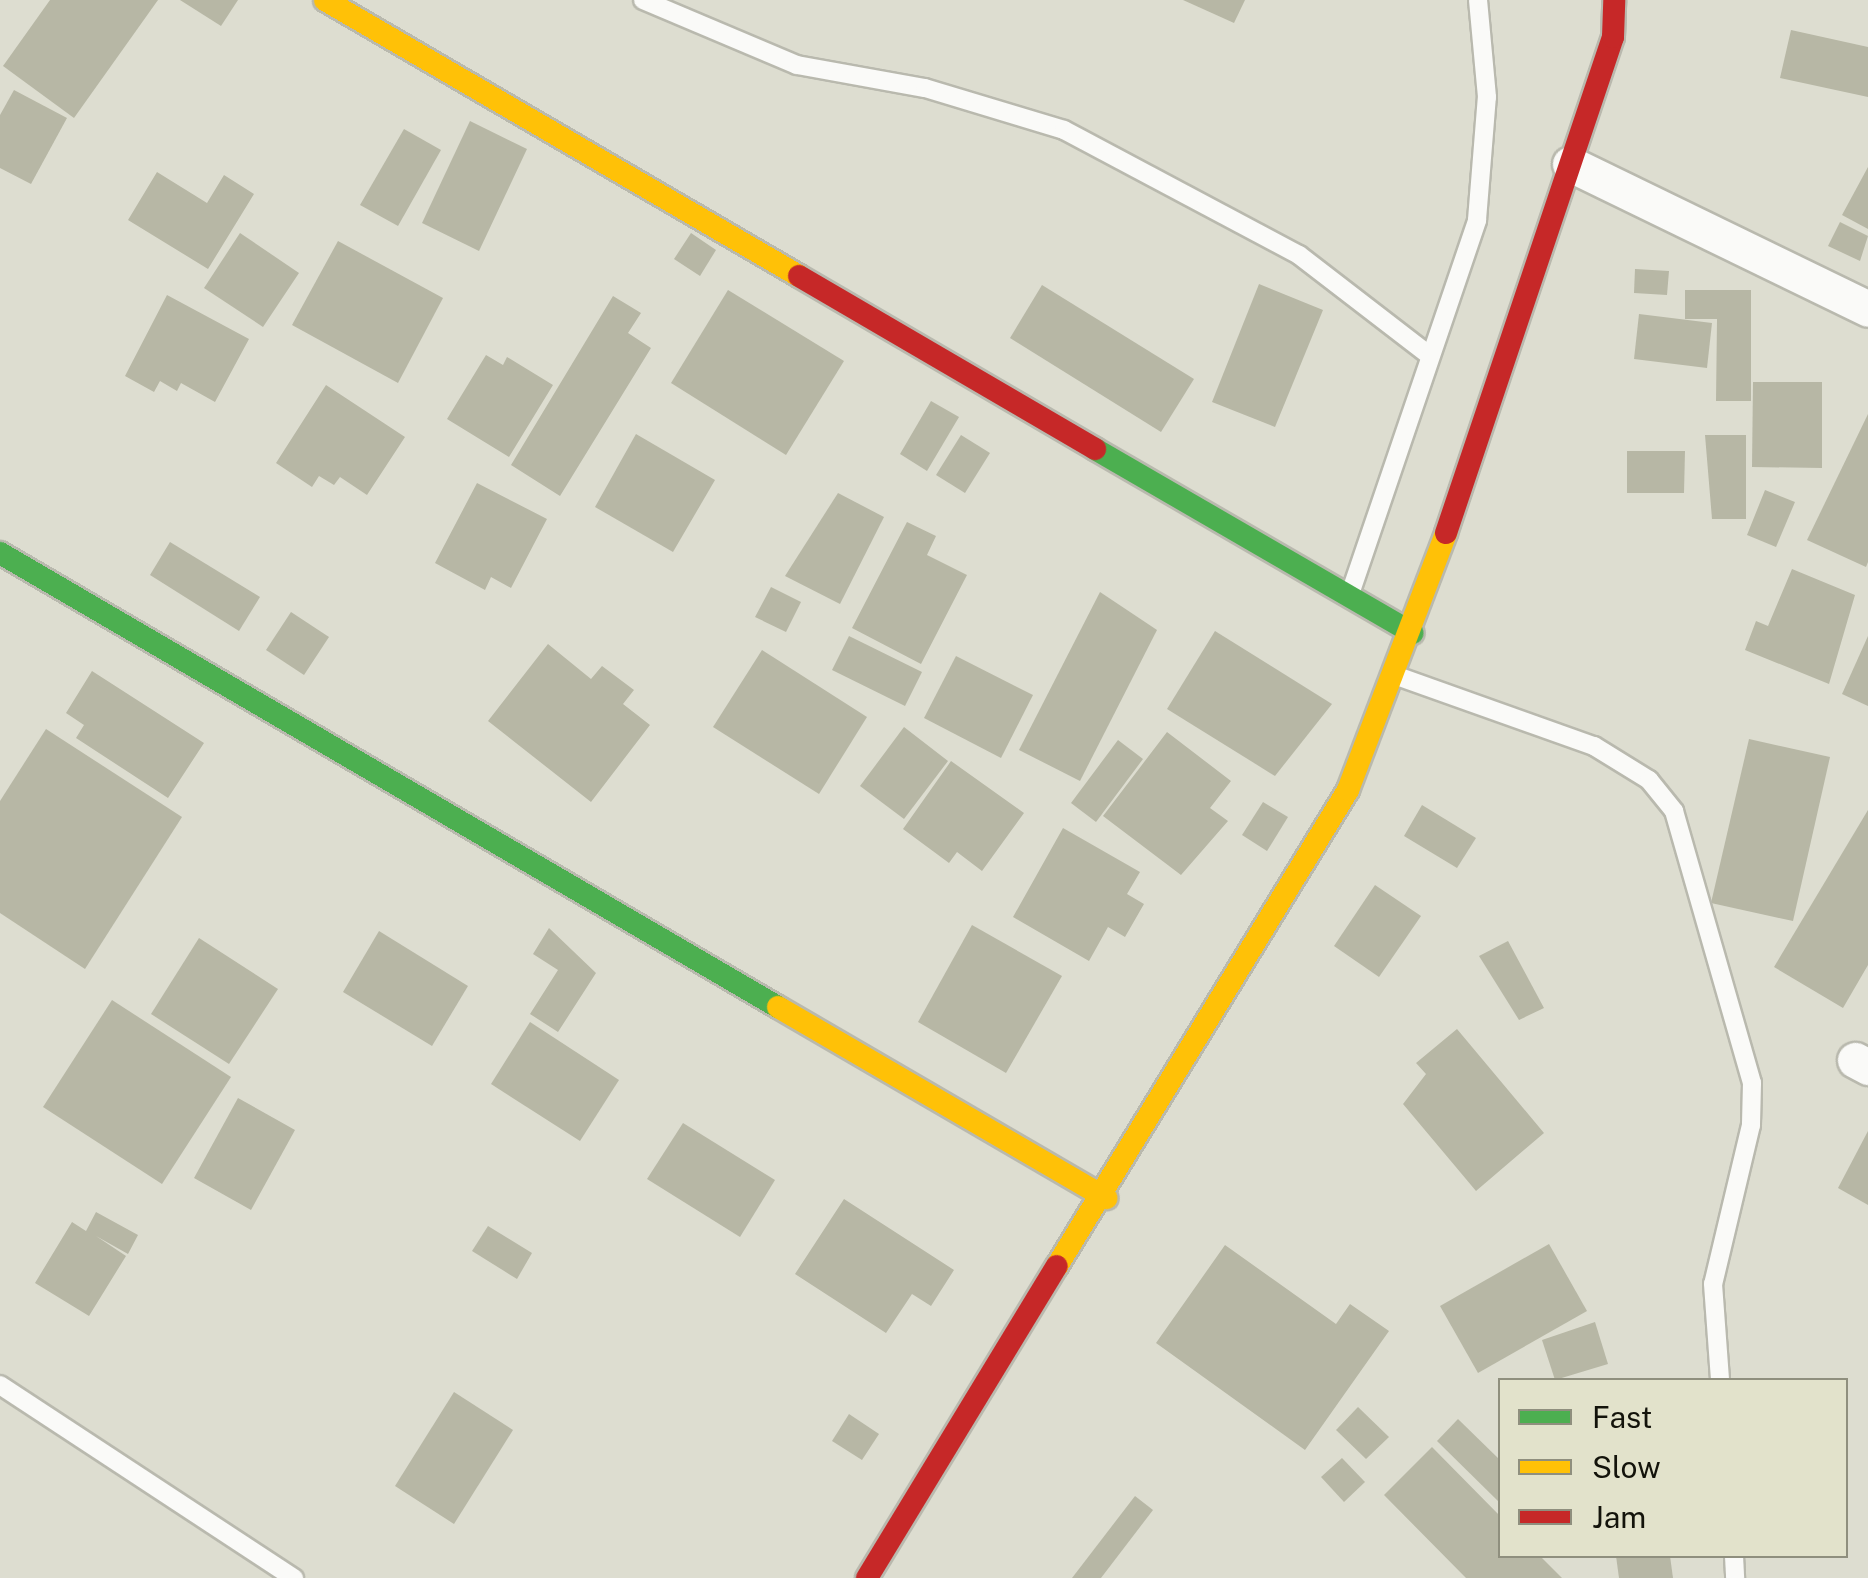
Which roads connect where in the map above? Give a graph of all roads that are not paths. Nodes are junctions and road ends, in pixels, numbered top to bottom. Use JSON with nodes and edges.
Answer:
{"nodes":[{"id":1,"x":324,"y":0,"type":"edge"},
{"id":2,"x":643,"y":0,"type":"edge"},
{"id":3,"x":1478,"y":0,"type":"edge"},
{"id":4,"x":1614,"y":0,"type":"edge"},
{"id":5,"x":1630,"y":0,"type":"edge"},
{"id":6,"x":1614,"y":37,"type":"junction"},
{"id":7,"x":1570,"y":164,"type":"junction"},
{"id":8,"x":1868,"y":309,"type":"edge"},
{"id":9,"x":1430,"y":356,"type":"junction"},
{"id":10,"x":0,"y":553,"type":"edge"},
{"id":11,"x":1349,"y":596,"type":"junction"},
{"id":12,"x":1412,"y":633,"type":"junction"},
{"id":13,"x":1395,"y":676,"type":"junction"},
{"id":14,"x":1106,"y":1198,"type":"junction"},
{"id":15,"x":1720,"y":1378,"type":"edge"},
{"id":16,"x":0,"y":1385,"type":"edge"},
{"id":17,"x":294,"y":1578,"type":"edge"},
{"id":18,"x":867,"y":1578,"type":"edge"}],
"edges":[{"from":1,"to":11,"type":"street"},
{"from":2,"to":9,"type":"lane"},
{"from":3,"to":9,"type":"lane"},
{"from":4,"to":6,"type":"street"},
{"from":5,"to":6,"type":"street"},
{"from":6,"to":7,"type":"street"},
{"from":7,"to":8,"type":"street"},
{"from":7,"to":12,"type":"street"},
{"from":9,"to":11,"type":"lane"},
{"from":10,"to":14,"type":"street"},
{"from":11,"to":12,"type":"street"},
{"from":12,"to":13,"type":"street"},
{"from":13,"to":14,"type":"street"},
{"from":13,"to":15,"type":"lane"},
{"from":14,"to":18,"type":"street"},
{"from":16,"to":17,"type":"lane"}]}
